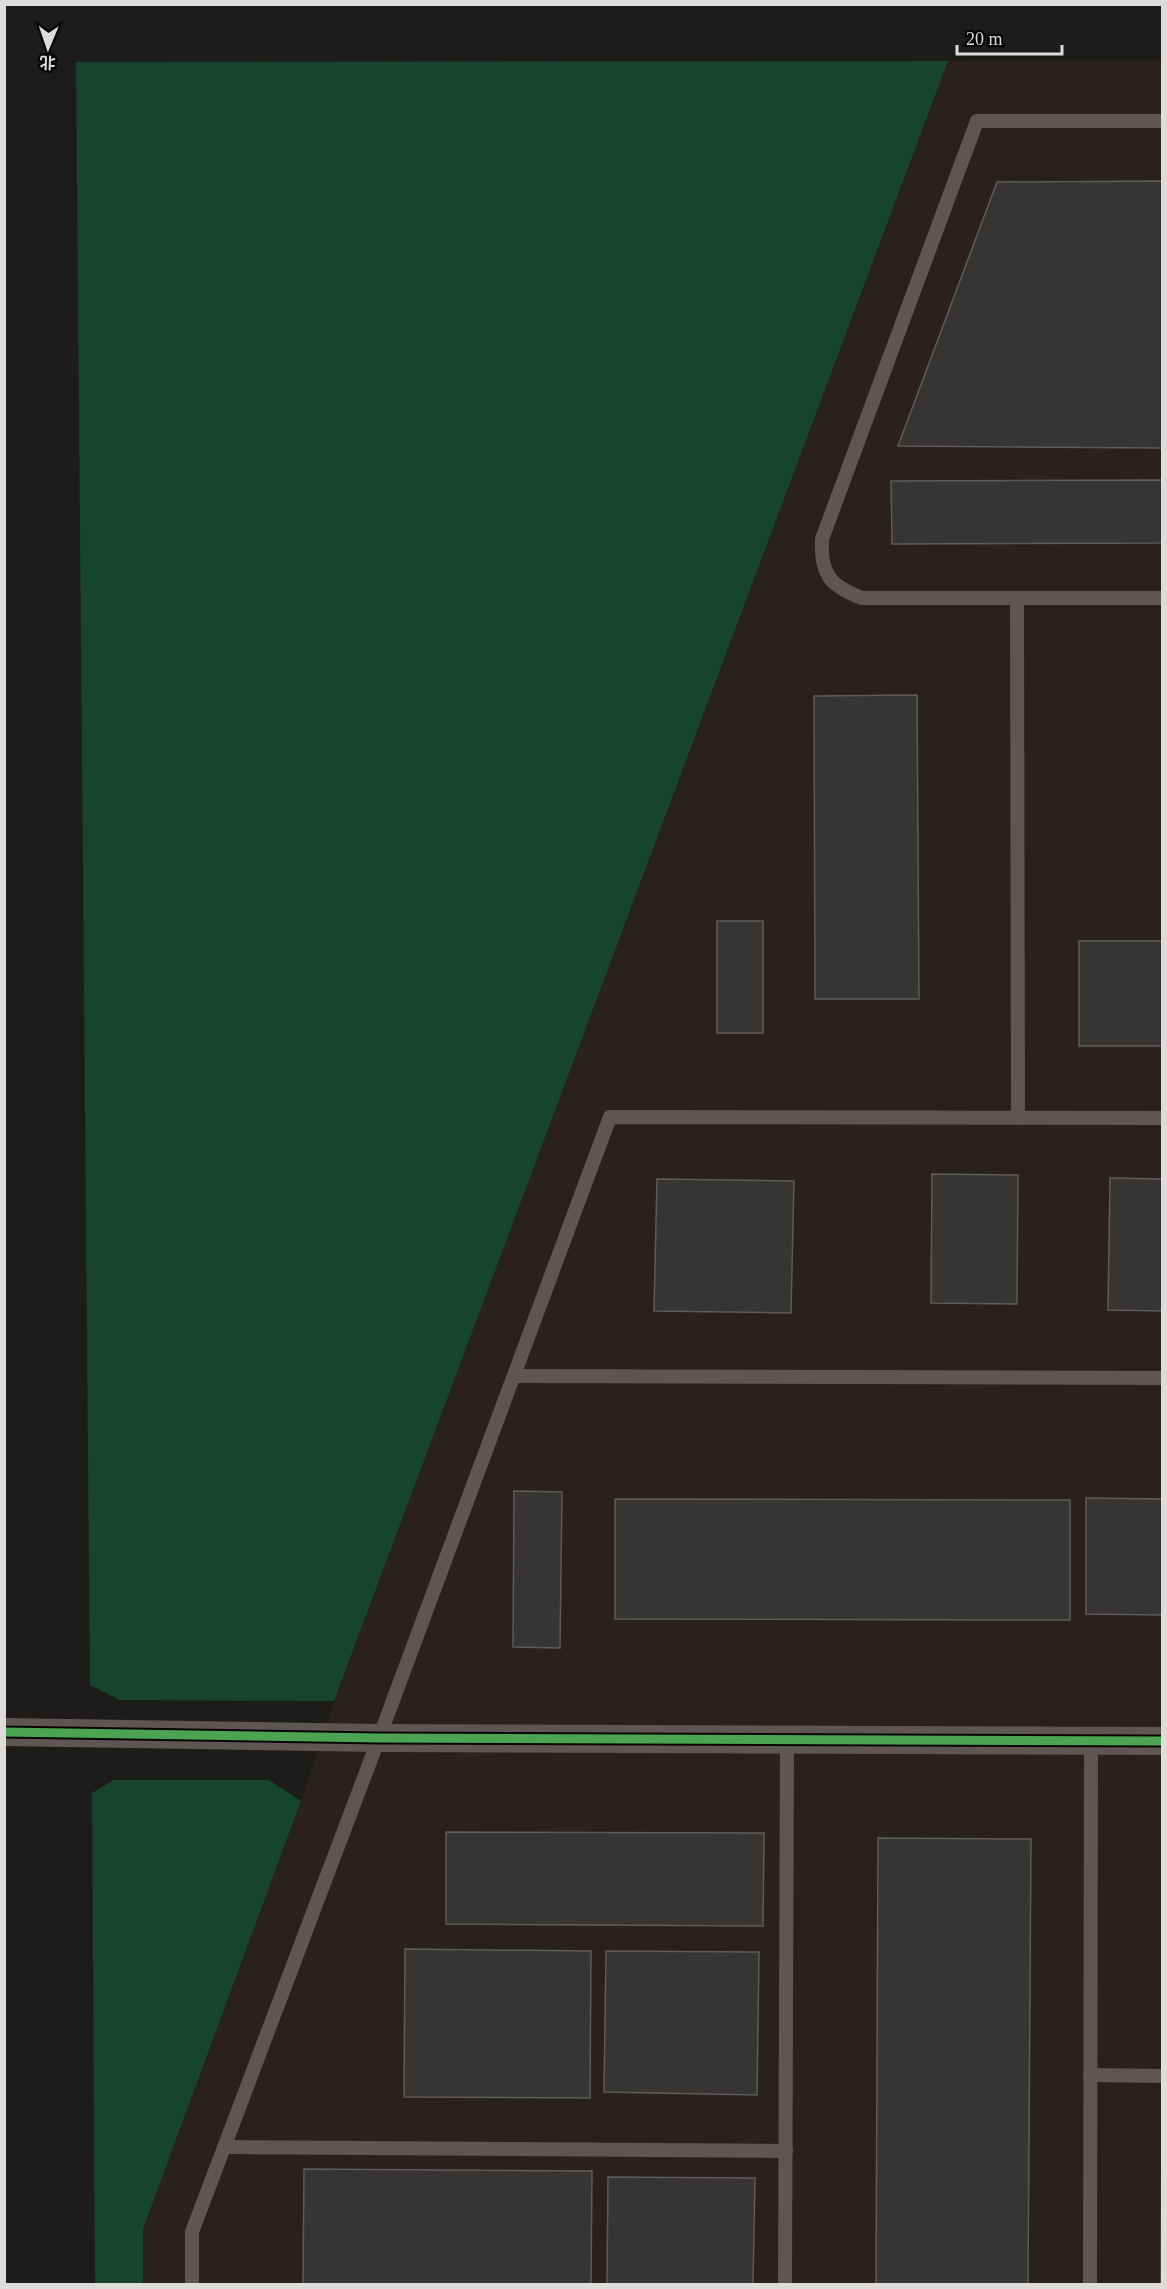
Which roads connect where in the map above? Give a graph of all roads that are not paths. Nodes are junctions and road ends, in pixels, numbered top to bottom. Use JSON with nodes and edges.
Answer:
{"nodes":[{"id":1,"x":1162,"y":121,"type":"edge"},
{"id":2,"x":1017,"y":598,"type":"junction"},
{"id":3,"x":1162,"y":598,"type":"edge"},
{"id":4,"x":1018,"y":1118,"type":"junction"},
{"id":5,"x":1162,"y":1118,"type":"edge"},
{"id":6,"x":514,"y":1376,"type":"junction"},
{"id":7,"x":1162,"y":1378,"type":"edge"},
{"id":8,"x":4,"y":1732,"type":"edge"},
{"id":9,"x":379,"y":1738,"type":"junction"},
{"id":10,"x":787,"y":1739,"type":"junction"},
{"id":11,"x":1091,"y":1741,"type":"junction"},
{"id":12,"x":1162,"y":1741,"type":"edge"},
{"id":13,"x":1090,"y":2075,"type":"junction"},
{"id":14,"x":1162,"y":2076,"type":"edge"},
{"id":15,"x":224,"y":2146,"type":"junction"},
{"id":16,"x":786,"y":2151,"type":"junction"},
{"id":17,"x":192,"y":2284,"type":"edge"},
{"id":18,"x":785,"y":2284,"type":"edge"},
{"id":19,"x":1090,"y":2284,"type":"edge"}],
"edges":[{"from":1,"to":2,"type":"lane"},
{"from":2,"to":3,"type":"lane"},
{"from":2,"to":4,"type":"lane"},
{"from":4,"to":5,"type":"lane"},
{"from":4,"to":6,"type":"lane"},
{"from":6,"to":7,"type":"lane"},
{"from":6,"to":9,"type":"lane"},
{"from":8,"to":9,"type":"street"},
{"from":9,"to":10,"type":"street"},
{"from":9,"to":15,"type":"lane"},
{"from":10,"to":11,"type":"street"},
{"from":10,"to":16,"type":"lane"},
{"from":11,"to":12,"type":"street"},
{"from":11,"to":13,"type":"lane"},
{"from":13,"to":14,"type":"lane"},
{"from":13,"to":19,"type":"lane"},
{"from":15,"to":16,"type":"lane"},
{"from":15,"to":17,"type":"lane"},
{"from":16,"to":18,"type":"lane"}]}
